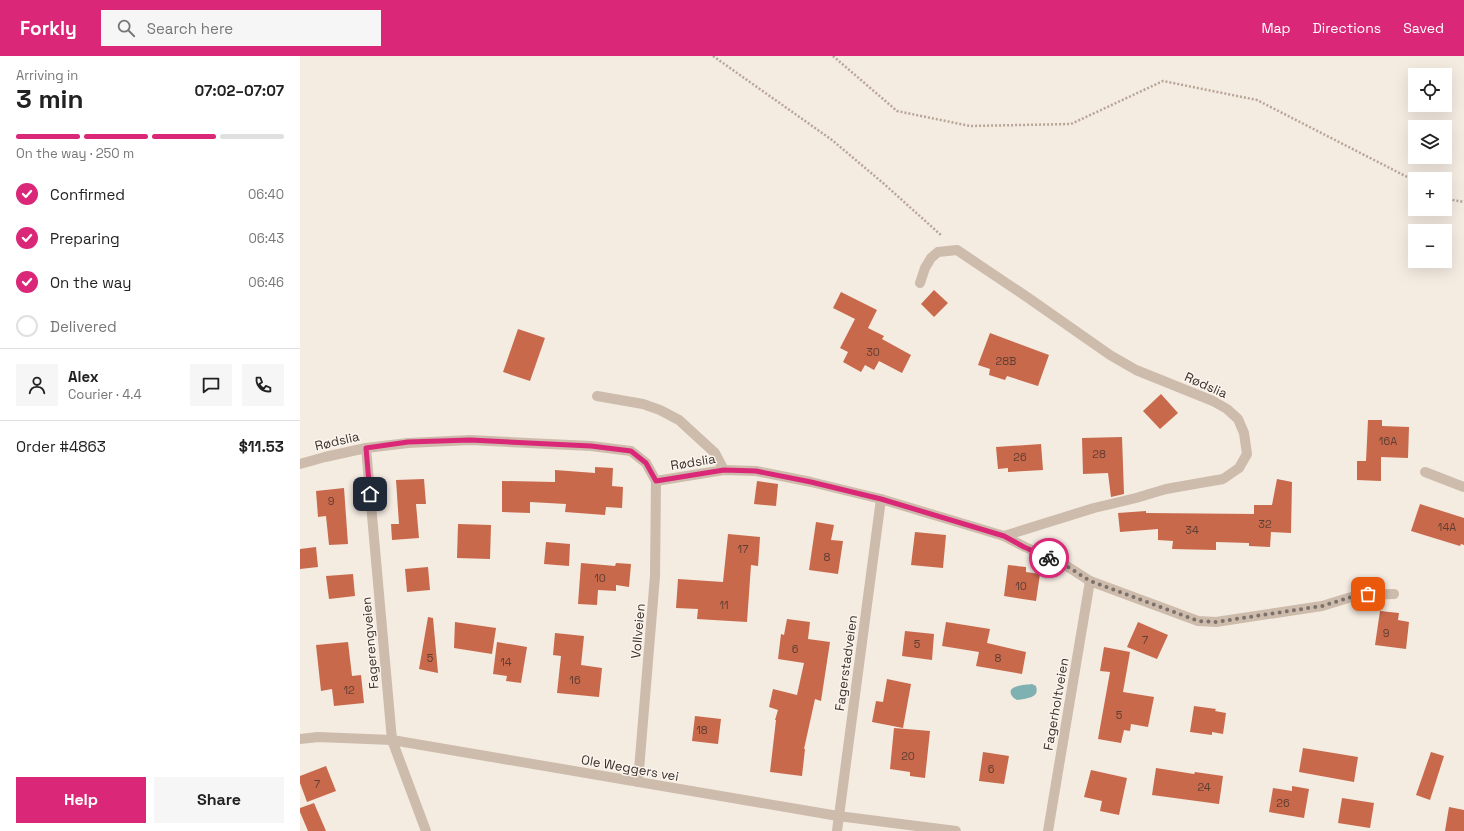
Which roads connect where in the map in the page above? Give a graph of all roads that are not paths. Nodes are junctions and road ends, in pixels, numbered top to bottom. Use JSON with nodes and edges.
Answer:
{"nodes":[{"id":1,"x":920,"y":284,"type":"dead end"},
{"id":2,"x":597,"y":396,"type":"dead end"},
{"id":3,"x":366,"y":448,"type":"junction"},
{"id":4,"x":300,"y":464,"type":"edge"},
{"id":5,"x":724,"y":470,"type":"junction"},
{"id":6,"x":1425,"y":472,"type":"dead end"},
{"id":7,"x":656,"y":481,"type":"junction"},
{"id":8,"x":1464,"y":487,"type":"edge"},
{"id":9,"x":881,"y":499,"type":"junction"},
{"id":10,"x":1004,"y":536,"type":"junction"},
{"id":11,"x":1090,"y":581,"type":"junction"},
{"id":12,"x":1394,"y":594,"type":"dead end"},
{"id":13,"x":300,"y":739,"type":"edge"},
{"id":14,"x":392,"y":740,"type":"junction"},
{"id":15,"x":638,"y":782,"type":"junction"},
{"id":16,"x":838,"y":816,"type":"junction"},
{"id":17,"x":426,"y":831,"type":"edge"},
{"id":18,"x":837,"y":831,"type":"edge"},
{"id":19,"x":956,"y":831,"type":"edge"},
{"id":20,"x":1048,"y":831,"type":"edge"}],
"edges":[{"from":1,"to":10,"type":"street","name":"Rødslia"},
{"from":2,"to":5,"type":"street"},
{"from":3,"to":4,"type":"street","name":"Rødslia"},
{"from":3,"to":7,"type":"street","name":"Rødslia"},
{"from":3,"to":14,"type":"street","name":"Fagerengveien"},
{"from":5,"to":7,"type":"street","name":"Rødslia"},
{"from":5,"to":9,"type":"street","name":"Rødslia"},
{"from":6,"to":8,"type":"street"},
{"from":7,"to":15,"type":"street","name":"Vollveien"},
{"from":9,"to":10,"type":"street","name":"Rødslia"},
{"from":9,"to":16,"type":"street","name":"Fagerstadveien"},
{"from":10,"to":11,"type":"street","name":"Rødslia"},
{"from":11,"to":12,"type":"street","name":"Rødslia"},
{"from":11,"to":20,"type":"street","name":"Fagerholtveien"},
{"from":13,"to":14,"type":"street","name":"Ole Weggers vei"},
{"from":14,"to":15,"type":"street","name":"Ole Weggers vei"},
{"from":14,"to":17,"type":"street","name":"Fagerengveien"},
{"from":15,"to":16,"type":"street","name":"Ole Weggers vei"},
{"from":16,"to":18,"type":"street","name":"Fagerstadveien"},
{"from":16,"to":19,"type":"street","name":"Ole Weggers vei"}]}
